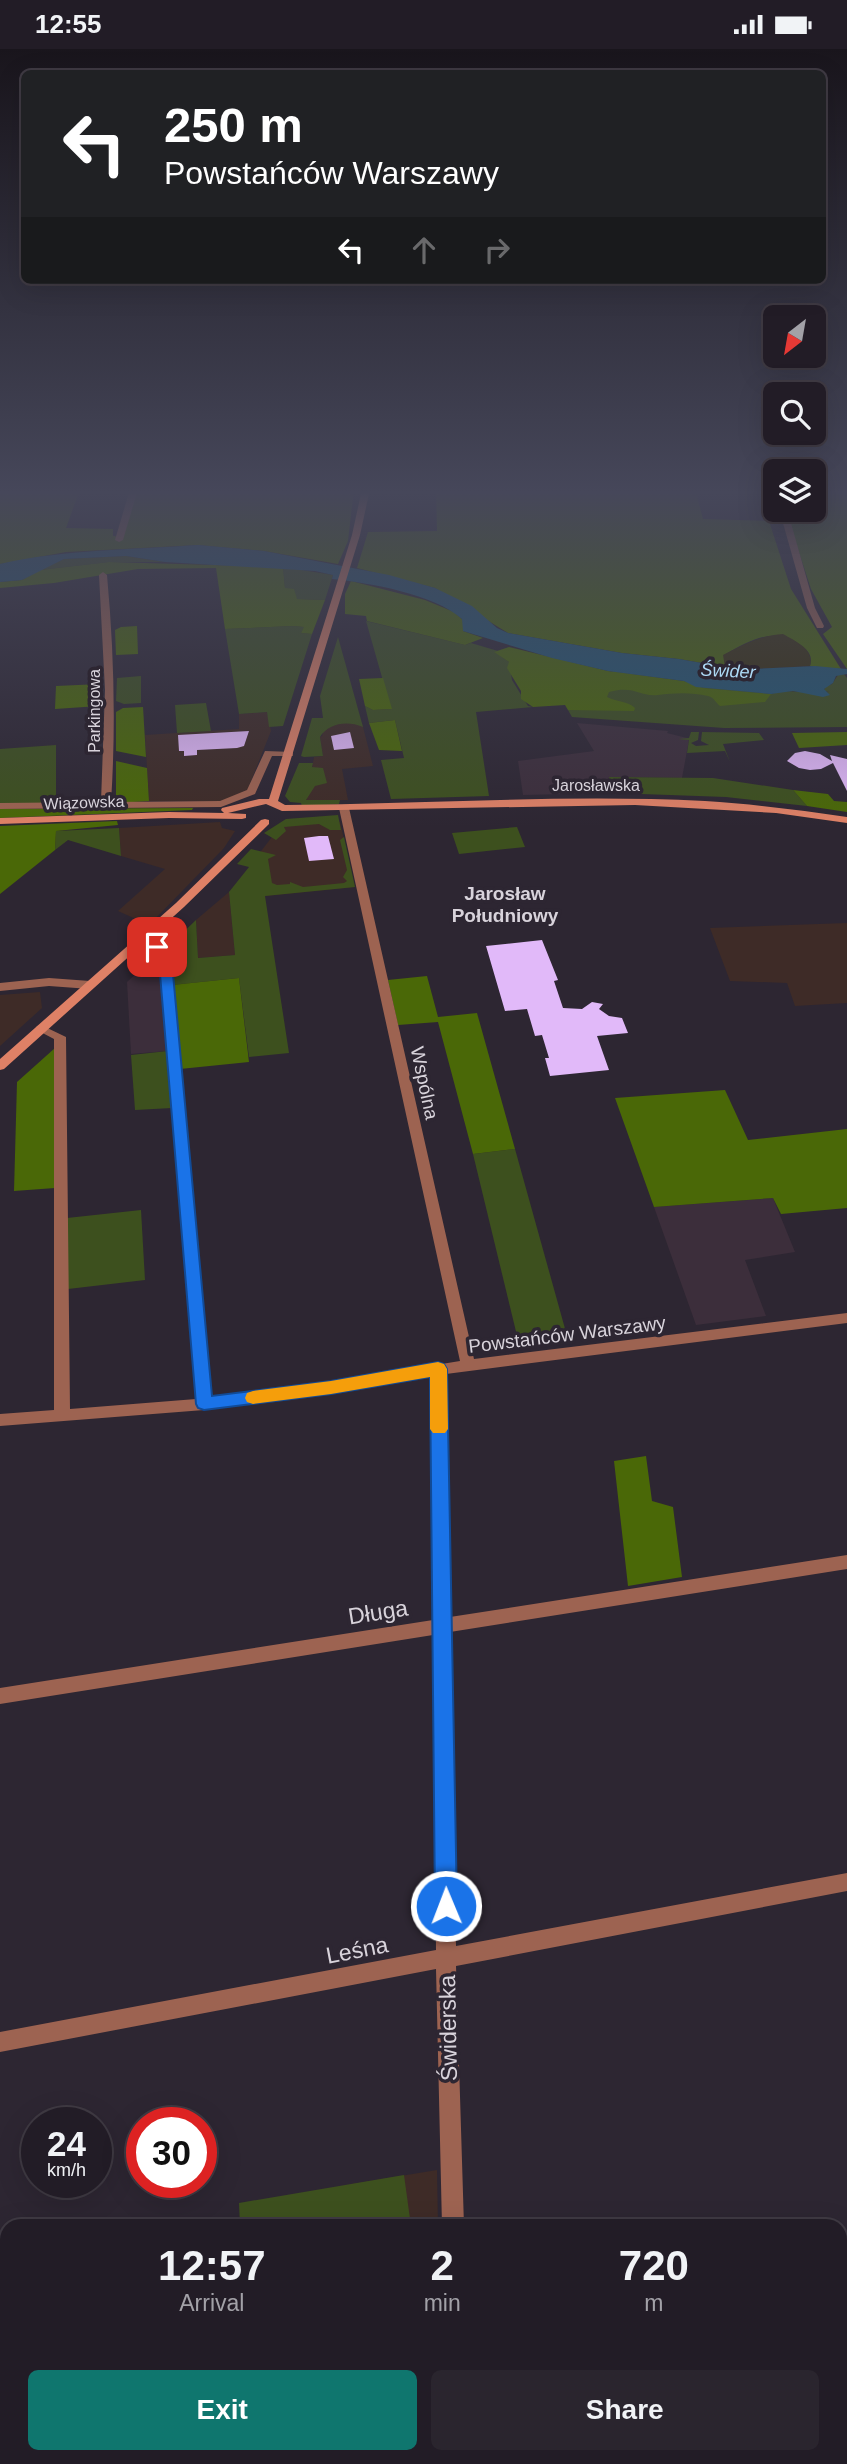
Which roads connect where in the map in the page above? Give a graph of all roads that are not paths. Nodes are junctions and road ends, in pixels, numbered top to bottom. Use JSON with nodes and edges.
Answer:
{"nodes":[{"id":1,"x":105,"y":602,"type":"edge"},
{"id":2,"x":335,"y":602,"type":"edge"},
{"id":3,"x":809,"y":602,"type":"edge"},
{"id":4,"x":820,"y":626,"type":"dead end"},
{"id":5,"x":290,"y":754,"type":"junction"},
{"id":6,"x":281,"y":775,"type":"junction"},
{"id":7,"x":259,"y":801,"type":"junction"},
{"id":8,"x":106,"y":805,"type":"junction"},
{"id":9,"x":0,"y":806,"type":"edge"},
{"id":10,"x":279,"y":808,"type":"junction"},
{"id":11,"x":344,"y":809,"type":"junction"},
{"id":12,"x":245,"y":815,"type":"junction"},
{"id":13,"x":847,"y":820,"type":"edge"},
{"id":14,"x":0,"y":821,"type":"edge"},
{"id":15,"x":265,"y":822,"type":"junction"},
{"id":16,"x":217,"y":869,"type":"junction"},
{"id":17,"x":140,"y":941,"type":"junction"},
{"id":18,"x":90,"y":985,"type":"junction"},
{"id":19,"x":0,"y":987,"type":"edge"},
{"id":20,"x":40,"y":1029,"type":"junction"},
{"id":21,"x":0,"y":1066,"type":"edge"},
{"id":22,"x":847,"y":1318,"type":"edge"},
{"id":23,"x":468,"y":1365,"type":"junction"},
{"id":24,"x":438,"y":1369,"type":"junction"},
{"id":25,"x":204,"y":1404,"type":"junction"},
{"id":26,"x":62,"y":1415,"type":"junction"},
{"id":27,"x":0,"y":1420,"type":"edge"},
{"id":28,"x":847,"y":1562,"type":"edge"},
{"id":29,"x":442,"y":1625,"type":"junction"},
{"id":30,"x":0,"y":1696,"type":"edge"},
{"id":31,"x":847,"y":1882,"type":"edge"},
{"id":32,"x":446,"y":1958,"type":"junction"},
{"id":33,"x":0,"y":2042,"type":"edge"},
{"id":34,"x":453,"y":2219,"type":"edge"}],
"edges":[{"from":1,"to":8,"type":"street","name":"Parkingowa"},
{"from":2,"to":5,"type":"main road"},
{"from":3,"to":4,"type":"street"},
{"from":5,"to":6,"type":"main road"},
{"from":5,"to":8,"type":"street"},
{"from":6,"to":7,"type":"main road"},
{"from":6,"to":10,"type":"main road"},
{"from":7,"to":10,"type":"main road"},
{"from":7,"to":12,"type":"main road"},
{"from":8,"to":9,"type":"street"},
{"from":10,"to":11,"type":"main road","name":"Jarosławska"},
{"from":10,"to":15,"type":"main road"},
{"from":11,"to":13,"type":"main road","name":"Jarosławska"},
{"from":11,"to":23,"type":"street","name":"Wspólna"},
{"from":12,"to":14,"type":"main road","name":"Wiązowska"},
{"from":12,"to":15,"type":"main road","name":"Wiązowska"},
{"from":12,"to":16,"type":"main road"},
{"from":15,"to":16,"type":"main road"},
{"from":16,"to":17,"type":"main road"},
{"from":17,"to":18,"type":"main road"},
{"from":17,"to":25,"type":"street"},
{"from":18,"to":19,"type":"street"},
{"from":18,"to":20,"type":"main road"},
{"from":20,"to":21,"type":"main road"},
{"from":20,"to":26,"type":"street"},
{"from":22,"to":23,"type":"street","name":"Powstańców Warszawy"},
{"from":23,"to":24,"type":"street","name":"Powstańców Warszawy"},
{"from":24,"to":25,"type":"street","name":"Powstańców Warszawy"},
{"from":24,"to":29,"type":"street","name":"Świderska"},
{"from":25,"to":26,"type":"street","name":"Powstańców Warszawy"},
{"from":26,"to":27,"type":"street","name":"Powstańców Warszawy"},
{"from":28,"to":29,"type":"street","name":"Długa"},
{"from":29,"to":30,"type":"street","name":"Długa"},
{"from":29,"to":32,"type":"street","name":"Świderska"},
{"from":31,"to":32,"type":"street","name":"Leśna"},
{"from":32,"to":33,"type":"street","name":"Leśna"},
{"from":32,"to":34,"type":"street","name":"Świderska"}]}
